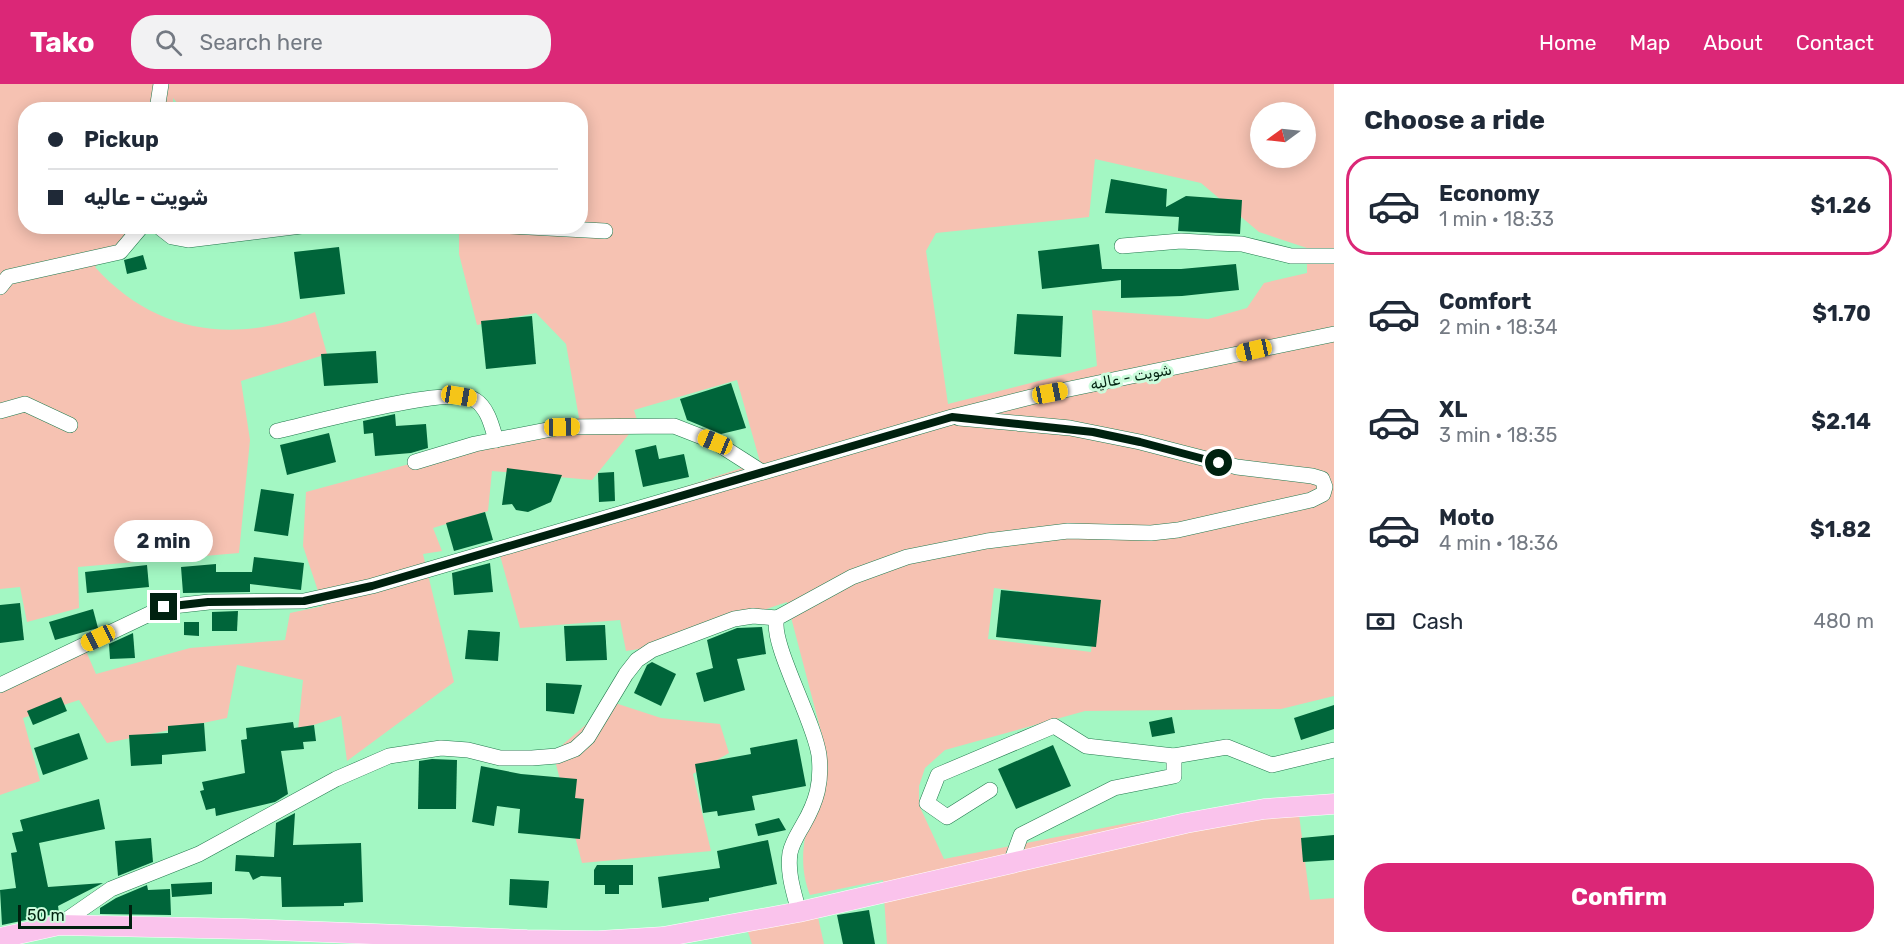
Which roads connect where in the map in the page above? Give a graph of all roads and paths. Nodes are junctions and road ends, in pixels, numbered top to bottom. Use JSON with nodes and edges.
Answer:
{"nodes":[{"id":1,"x":161,"y":84,"type":"edge"},
{"id":2,"x":158,"y":102,"type":"edge"},
{"id":3,"x":588,"y":230,"type":"edge"},
{"id":4,"x":604,"y":231,"type":"dead end"},
{"id":5,"x":135,"y":234,"type":"edge"},
{"id":6,"x":168,"y":234,"type":"edge"},
{"id":7,"x":236,"y":234,"type":"edge"},
{"id":8,"x":1122,"y":246,"type":"dead end"},
{"id":9,"x":1334,"y":256,"type":"edge"},
{"id":10,"x":0,"y":287,"type":"edge"},
{"id":11,"x":1334,"y":334,"type":"edge"},
{"id":12,"x":0,"y":411,"type":"edge"},
{"id":13,"x":952,"y":417,"type":"junction"},
{"id":14,"x":70,"y":425,"type":"dead end"},
{"id":15,"x":277,"y":431,"type":"dead end"},
{"id":16,"x":496,"y":440,"type":"junction"},
{"id":17,"x":415,"y":462,"type":"dead end"},
{"id":18,"x":762,"y":472,"type":"junction"},
{"id":19,"x":777,"y":618,"type":"junction"},
{"id":20,"x":1,"y":682,"type":"edge"},
{"id":21,"x":1334,"y":750,"type":"edge"},
{"id":22,"x":1174,"y":756,"type":"junction"},
{"id":23,"x":990,"y":789,"type":"dead end"},
{"id":24,"x":1334,"y":804,"type":"edge"},
{"id":25,"x":1010,"y":865,"type":"junction"},
{"id":26,"x":799,"y":912,"type":"junction"},
{"id":27,"x":60,"y":925,"type":"junction"},
{"id":28,"x":246,"y":936,"type":"edge"},
{"id":29,"x":0,"y":938,"type":"edge"}],
"edges":[{"from":1,"to":2,"type":"street"},
{"from":3,"to":4,"type":"street"},
{"from":5,"to":10,"type":"street"},
{"from":6,"to":7,"type":"street"},
{"from":8,"to":9,"type":"street"},
{"from":11,"to":13,"type":"street","name":"شويت - عاليه"},
{"from":12,"to":14,"type":"street"},
{"from":13,"to":18,"type":"street","name":"شويت - عاليه"},
{"from":13,"to":19,"type":"street"},
{"from":15,"to":16,"type":"street"},
{"from":16,"to":17,"type":"street"},
{"from":16,"to":18,"type":"street"},
{"from":18,"to":20,"type":"street","name":"شويت - عاليه"},
{"from":19,"to":26,"type":"street"},
{"from":19,"to":27,"type":"street"},
{"from":21,"to":22,"type":"street"},
{"from":22,"to":23,"type":"street"},
{"from":22,"to":25,"type":"street"},
{"from":24,"to":25,"type":"main road"},
{"from":25,"to":26,"type":"main road"},
{"from":26,"to":28,"type":"main road"},
{"from":27,"to":28,"type":"main road"},
{"from":27,"to":29,"type":"main road"}]}
